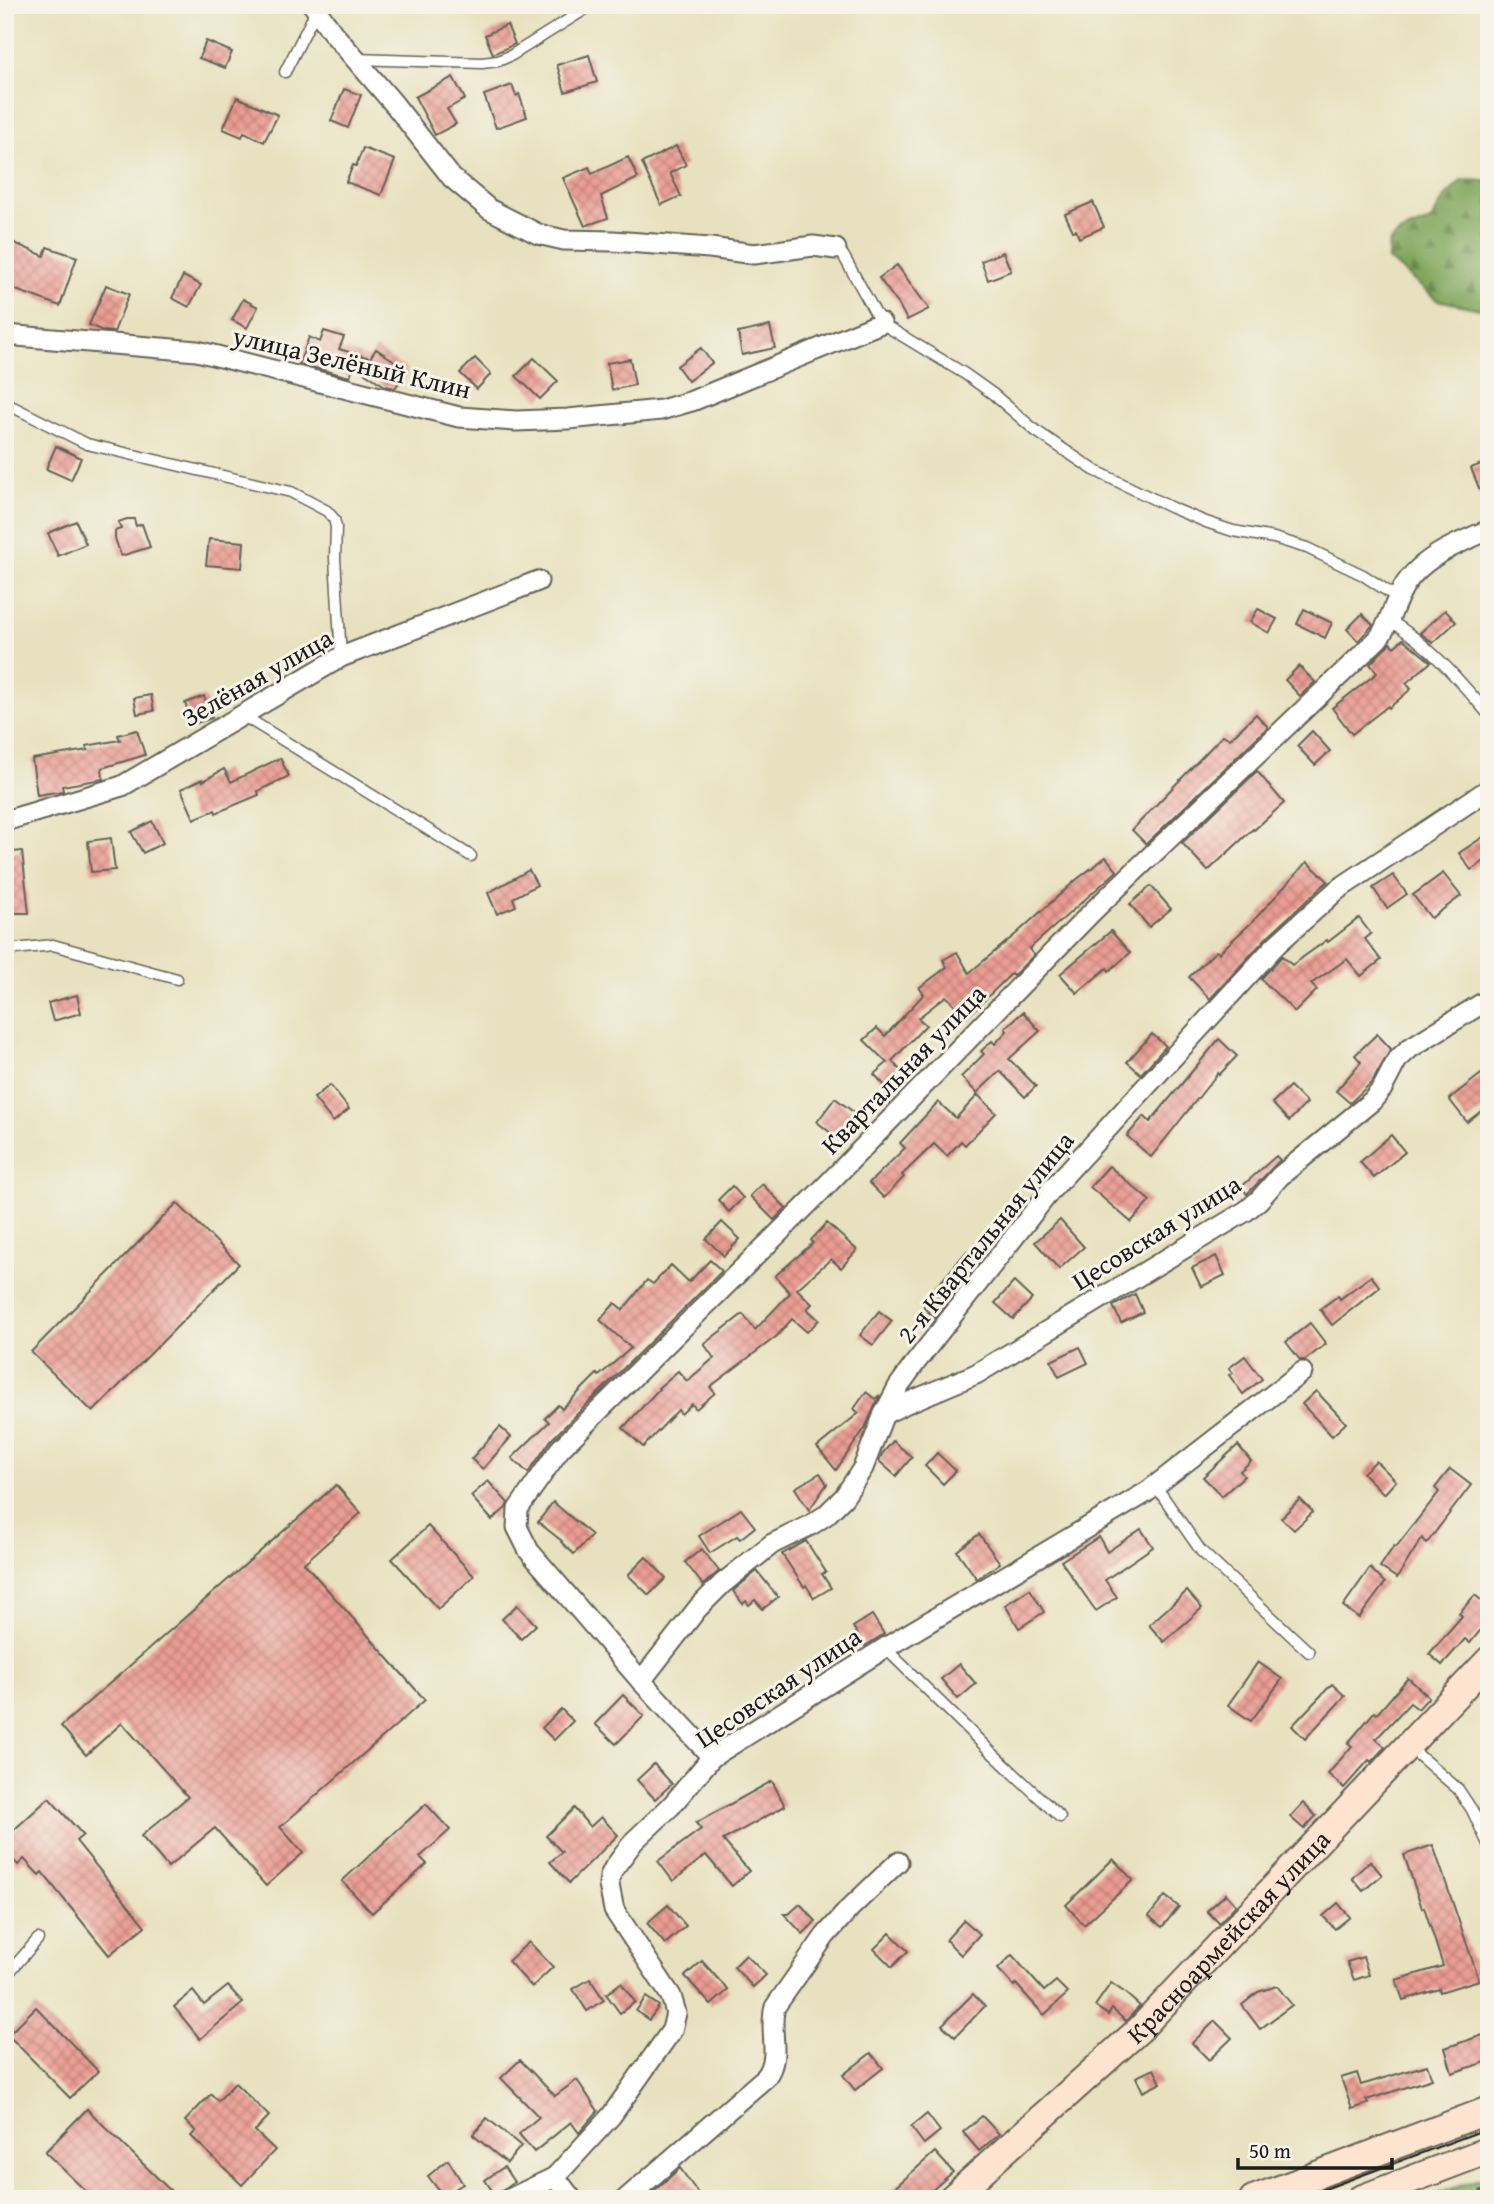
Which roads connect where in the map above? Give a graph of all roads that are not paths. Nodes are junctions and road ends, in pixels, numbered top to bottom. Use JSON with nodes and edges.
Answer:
{"nodes":[{"id":1,"x":592,"y":5,"type":"edge"},
{"id":2,"x":315,"y":8,"type":"edge"},
{"id":3,"x":354,"y":59,"type":"junction"},
{"id":4,"x":285,"y":72,"type":"dead end"},
{"id":5,"x":836,"y":249,"type":"joint"},
{"id":6,"x":881,"y":323,"type":"junction"},
{"id":7,"x":5,"y":335,"type":"edge"},
{"id":8,"x":5,"y":403,"type":"edge"},
{"id":9,"x":1489,"y":530,"type":"edge"},
{"id":10,"x":538,"y":581,"type":"dead end"},
{"id":11,"x":1398,"y":598,"type":"junction"},
{"id":12,"x":1389,"y":620,"type":"junction"},
{"id":13,"x":341,"y":657,"type":"junction"},
{"id":14,"x":242,"y":715,"type":"junction"},
{"id":15,"x":1489,"y":715,"type":"edge"},
{"id":16,"x":1489,"y":789,"type":"edge"},
{"id":17,"x":5,"y":821,"type":"edge"},
{"id":18,"x":471,"y":856,"type":"dead end"},
{"id":19,"x":5,"y":950,"type":"edge"},
{"id":20,"x":177,"y":979,"type":"dead end"},
{"id":21,"x":1489,"y":999,"type":"edge"},
{"id":22,"x":1302,"y":1372,"type":"dead end"},
{"id":23,"x":884,"y":1414,"type":"junction"},
{"id":24,"x":1155,"y":1485,"type":"junction"},
{"id":25,"x":885,"y":1648,"type":"junction"},
{"id":26,"x":1309,"y":1652,"type":"dead end"},
{"id":27,"x":1489,"y":1660,"type":"edge"},
{"id":28,"x":642,"y":1681,"type":"junction"},
{"id":29,"x":1407,"y":1746,"type":"junction"},
{"id":30,"x":712,"y":1757,"type":"junction"},
{"id":31,"x":1060,"y":1817,"type":"dead end"},
{"id":32,"x":1489,"y":1846,"type":"edge"},
{"id":33,"x":898,"y":1862,"type":"dead end"},
{"id":34,"x":38,"y":1938,"type":"dead end"},
{"id":35,"x":5,"y":1977,"type":"edge"},
{"id":36,"x":1489,"y":2110,"type":"edge"},
{"id":37,"x":1489,"y":2150,"type":"edge"},
{"id":38,"x":555,"y":2177,"type":"junction"},
{"id":39,"x":509,"y":2199,"type":"edge"},
{"id":40,"x":572,"y":2199,"type":"edge"},
{"id":41,"x":626,"y":2199,"type":"edge"},
{"id":42,"x":951,"y":2199,"type":"edge"},
{"id":43,"x":1253,"y":2199,"type":"edge"},
{"id":44,"x":1360,"y":2199,"type":"edge"}],
"edges":[{"from":1,"to":3,"type":"lane"},
{"from":2,"to":3,"type":"street"},
{"from":2,"to":4,"type":"lane"},
{"from":3,"to":5,"type":"street"},
{"from":5,"to":6,"type":"lane"},
{"from":6,"to":7,"type":"street","name":"улица Зелёный Клин"},
{"from":6,"to":11,"type":"lane"},
{"from":8,"to":13,"type":"lane"},
{"from":9,"to":11,"type":"street","name":"Квартальная улица"},
{"from":10,"to":13,"type":"street","name":"Зелёная улица"},
{"from":11,"to":12,"type":"street","name":"Квартальная улица"},
{"from":12,"to":15,"type":"lane"},
{"from":12,"to":28,"type":"street","name":"Квартальная улица"},
{"from":13,"to":14,"type":"street","name":"Зелёная улица"},
{"from":14,"to":17,"type":"street","name":"Зелёная улица"},
{"from":14,"to":18,"type":"lane"},
{"from":16,"to":23,"type":"street","name":"2-я Квартальная улица"},
{"from":19,"to":20,"type":"lane"},
{"from":21,"to":23,"type":"street","name":"Цесовская улица"},
{"from":22,"to":24,"type":"street","name":"Цесовская улица"},
{"from":23,"to":28,"type":"street","name":"2-я Квартальная улица"},
{"from":24,"to":25,"type":"street","name":"Цесовская улица"},
{"from":24,"to":26,"type":"lane"},
{"from":25,"to":30,"type":"street","name":"Цесовская улица"},
{"from":25,"to":31,"type":"lane"},
{"from":27,"to":29,"type":"street","name":"Красноармейская улица"},
{"from":28,"to":30,"type":"street"},
{"from":29,"to":32,"type":"lane"},
{"from":29,"to":42,"type":"street","name":"Красноармейская улица"},
{"from":30,"to":38,"type":"street","name":"Цесовская улица"},
{"from":33,"to":41,"type":"street"},
{"from":34,"to":35,"type":"lane"},
{"from":36,"to":43,"type":"street"},
{"from":37,"to":44,"type":"street"},
{"from":38,"to":39,"type":"street","name":"Цесовская улица"},
{"from":38,"to":40,"type":"street"}]}
